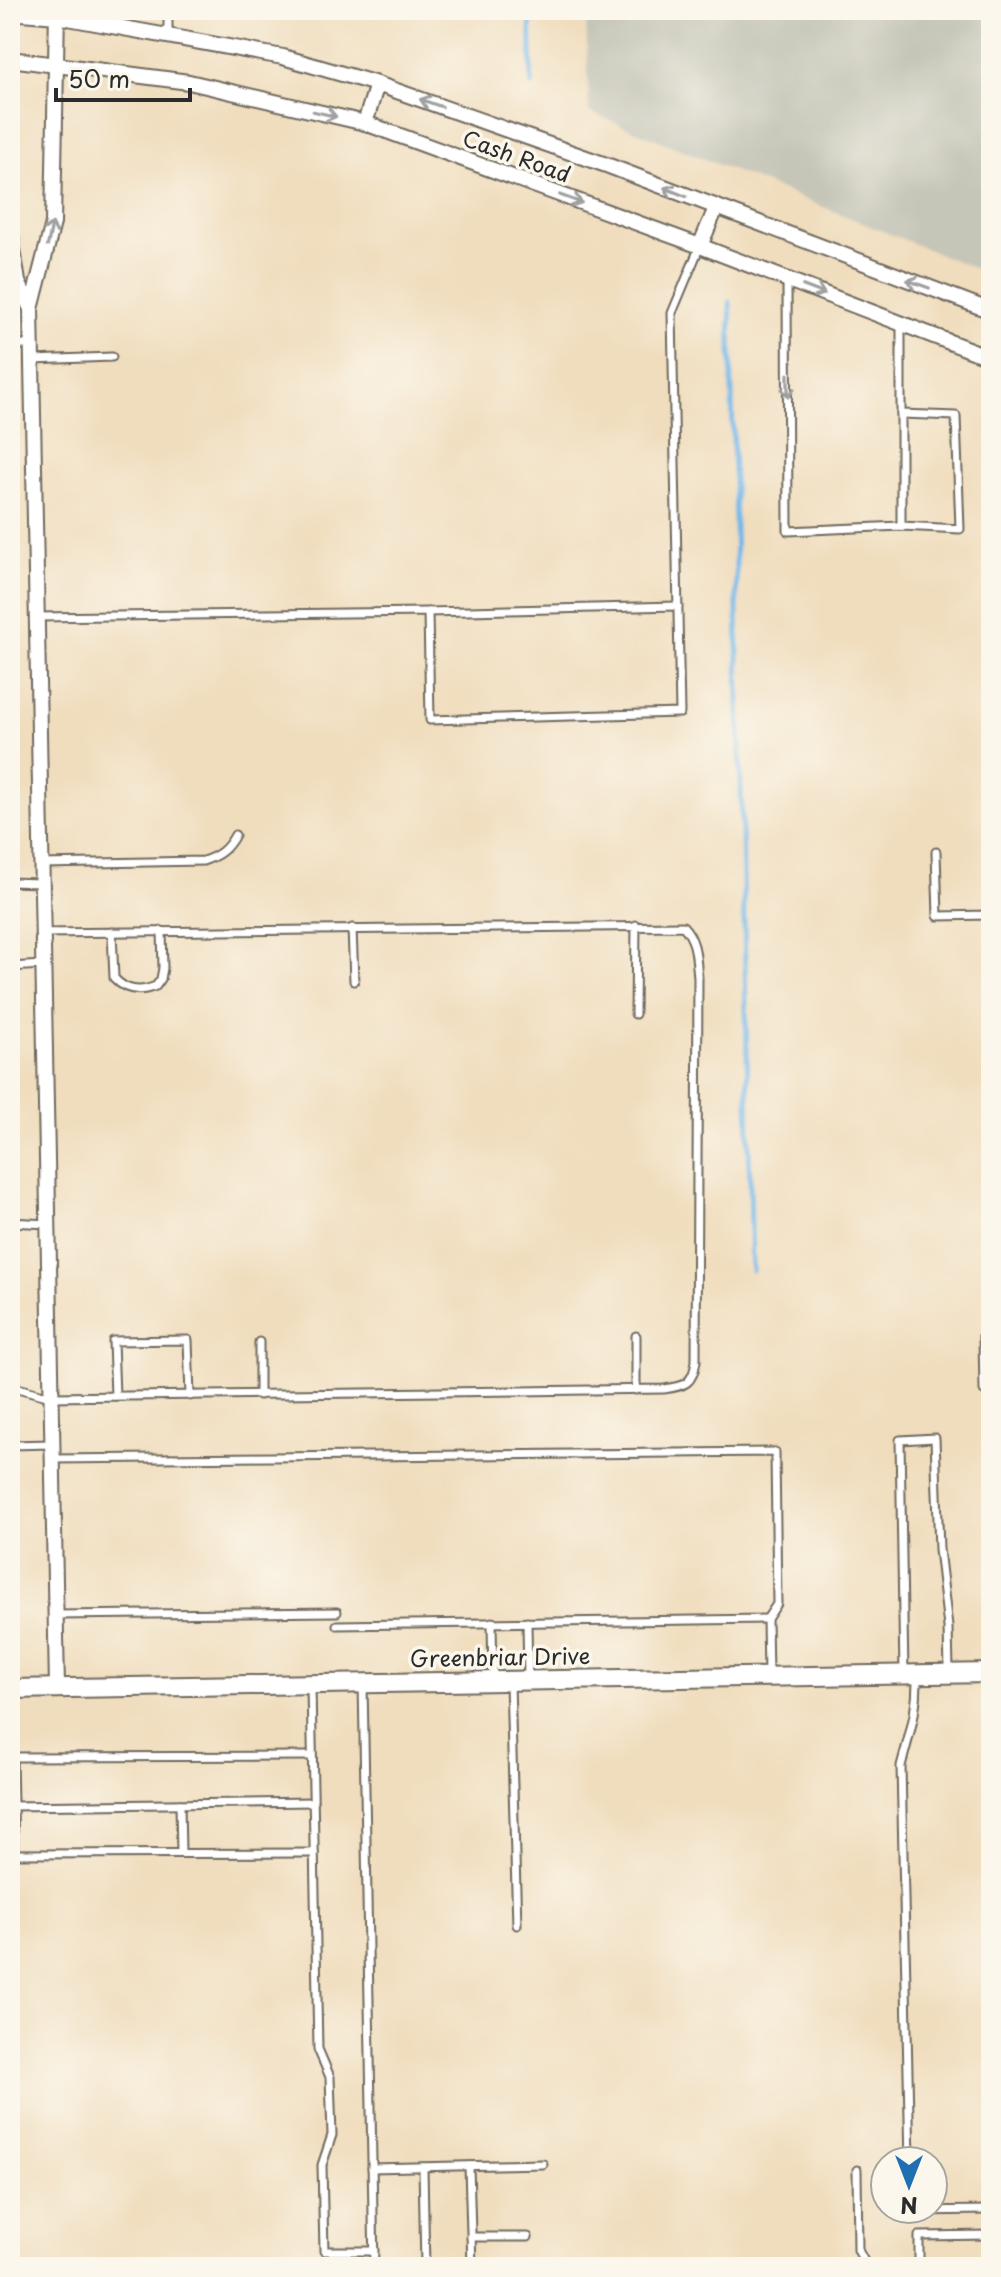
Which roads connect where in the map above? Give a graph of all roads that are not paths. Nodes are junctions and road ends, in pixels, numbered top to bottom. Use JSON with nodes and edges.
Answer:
{"nodes":[{"id":1,"x":168,"y":10,"type":"edge"},
{"id":2,"x":10,"y":12,"type":"edge"},
{"id":3,"x":57,"y":13,"type":"edge"},
{"id":4,"x":168,"y":36,"type":"junction"},
{"id":5,"x":10,"y":59,"type":"edge"},
{"id":6,"x":56,"y":65,"type":"junction"},
{"id":7,"x":377,"y":84,"type":"junction"},
{"id":8,"x":365,"y":123,"type":"junction"},
{"id":9,"x":716,"y":208,"type":"junction"},
{"id":10,"x":10,"y":229,"type":"edge"},
{"id":11,"x":700,"y":246,"type":"junction"},
{"id":12,"x":787,"y":280,"type":"junction"},
{"id":13,"x":14,"y":283,"type":"edge"},
{"id":14,"x":31,"y":309,"type":"junction"},
{"id":15,"x":991,"y":311,"type":"edge"},
{"id":16,"x":901,"y":323,"type":"junction"},
{"id":17,"x":10,"y":345,"type":"edge"},
{"id":18,"x":32,"y":345,"type":"junction"},
{"id":19,"x":112,"y":357,"type":"dead end"},
{"id":20,"x":991,"y":358,"type":"edge"},
{"id":21,"x":32,"y":360,"type":"junction"},
{"id":22,"x":901,"y":414,"type":"junction"},
{"id":23,"x":901,"y":526,"type":"junction"},
{"id":24,"x":678,"y":606,"type":"junction"},
{"id":25,"x":428,"y":612,"type":"junction"},
{"id":26,"x":37,"y":617,"type":"junction"},
{"id":27,"x":235,"y":835,"type":"dead end"},
{"id":28,"x":936,"y":852,"type":"dead end"},
{"id":29,"x":41,"y":864,"type":"junction"},
{"id":30,"x":10,"y":882,"type":"edge"},
{"id":31,"x":41,"y":883,"type":"junction"},
{"id":32,"x":991,"y":915,"type":"edge"},
{"id":33,"x":636,"y":925,"type":"junction"},
{"id":34,"x":352,"y":928,"type":"junction"},
{"id":35,"x":162,"y":931,"type":"junction"},
{"id":36,"x":112,"y":932,"type":"junction"},
{"id":37,"x":42,"y":933,"type":"junction"},
{"id":38,"x":43,"y":965,"type":"junction"},
{"id":39,"x":10,"y":967,"type":"edge"},
{"id":40,"x":354,"y":981,"type":"dead end"},
{"id":41,"x":635,"y":1014,"type":"dead end"},
{"id":42,"x":10,"y":1222,"type":"edge"},
{"id":43,"x":48,"y":1224,"type":"junction"},
{"id":44,"x":636,"y":1336,"type":"dead end"},
{"id":45,"x":991,"y":1336,"type":"edge"},
{"id":46,"x":259,"y":1342,"type":"dead end"},
{"id":47,"x":10,"y":1386,"type":"edge"},
{"id":48,"x":636,"y":1390,"type":"junction"},
{"id":49,"x":991,"y":1390,"type":"edge"},
{"id":50,"x":259,"y":1395,"type":"junction"},
{"id":51,"x":115,"y":1396,"type":"junction"},
{"id":52,"x":190,"y":1396,"type":"junction"},
{"id":53,"x":51,"y":1397,"type":"junction"},
{"id":54,"x":10,"y":1445,"type":"edge"},
{"id":55,"x":52,"y":1452,"type":"junction"},
{"id":56,"x":337,"y":1612,"type":"dead end"},
{"id":57,"x":55,"y":1615,"type":"junction"},
{"id":58,"x":767,"y":1619,"type":"junction"},
{"id":59,"x":492,"y":1622,"type":"junction"},
{"id":60,"x":527,"y":1622,"type":"junction"},
{"id":61,"x":337,"y":1625,"type":"dead end"},
{"id":62,"x":991,"y":1673,"type":"edge"},
{"id":63,"x":910,"y":1674,"type":"junction"},
{"id":64,"x":949,"y":1674,"type":"junction"},
{"id":65,"x":768,"y":1676,"type":"junction"},
{"id":66,"x":510,"y":1679,"type":"junction"},
{"id":67,"x":363,"y":1682,"type":"junction"},
{"id":68,"x":311,"y":1683,"type":"junction"},
{"id":69,"x":57,"y":1688,"type":"junction"},
{"id":70,"x":10,"y":1689,"type":"edge"},
{"id":71,"x":312,"y":1756,"type":"junction"},
{"id":72,"x":11,"y":1757,"type":"edge"},
{"id":73,"x":313,"y":1802,"type":"junction"},
{"id":74,"x":180,"y":1804,"type":"junction"},
{"id":75,"x":11,"y":1806,"type":"edge"},
{"id":76,"x":181,"y":1853,"type":"junction"},
{"id":77,"x":314,"y":1853,"type":"junction"},
{"id":78,"x":12,"y":1854,"type":"edge"},
{"id":79,"x":517,"y":1925,"type":"dead end"},
{"id":80,"x":910,"y":2145,"type":"edge"},
{"id":81,"x":543,"y":2164,"type":"dead end"},
{"id":82,"x":469,"y":2166,"type":"junction"},
{"id":83,"x":423,"y":2167,"type":"junction"},
{"id":84,"x":372,"y":2168,"type":"junction"},
{"id":85,"x":857,"y":2170,"type":"dead end"},
{"id":86,"x":991,"y":2210,"type":"edge"},
{"id":87,"x":949,"y":2211,"type":"edge"},
{"id":88,"x":991,"y":2235,"type":"edge"},
{"id":89,"x":471,"y":2237,"type":"junction"},
{"id":90,"x":528,"y":2237,"type":"dead end"},
{"id":91,"x":374,"y":2251,"type":"junction"},
{"id":92,"x":374,"y":2267,"type":"edge"},
{"id":93,"x":425,"y":2267,"type":"edge"},
{"id":94,"x":472,"y":2267,"type":"edge"},
{"id":95,"x":867,"y":2267,"type":"edge"},
{"id":96,"x":919,"y":2267,"type":"edge"}],
"edges":[{"from":1,"to":4,"type":"lane"},
{"from":2,"to":3,"type":"street","name":"Cash Road"},
{"from":3,"to":4,"type":"street","name":"Cash Road"},
{"from":3,"to":6,"type":"street"},
{"from":4,"to":7,"type":"street","name":"Cash Road"},
{"from":5,"to":6,"type":"street","name":"Cash Road"},
{"from":6,"to":8,"type":"street","name":"Cash Road","one_way":true},
{"from":14,"to":6,"type":"street","one_way":true},
{"from":7,"to":8,"type":"street"},
{"from":9,"to":7,"type":"street","name":"Cash Road","one_way":true},
{"from":8,"to":11,"type":"street","name":"Cash Road","one_way":true},
{"from":9,"to":11,"type":"street"},
{"from":15,"to":9,"type":"street","name":"Cash Road","one_way":true},
{"from":10,"to":13,"type":"street"},
{"from":11,"to":12,"type":"street","name":"Cash Road"},
{"from":11,"to":24,"type":"lane"},
{"from":12,"to":16,"type":"street","name":"Cash Road","one_way":true},
{"from":12,"to":23,"type":"lane","one_way":true},
{"from":13,"to":14,"type":"street"},
{"from":14,"to":18,"type":"street"},
{"from":16,"to":20,"type":"street","name":"Cash Road"},
{"from":16,"to":22,"type":"lane"},
{"from":17,"to":18,"type":"lane"},
{"from":18,"to":21,"type":"street"},
{"from":19,"to":21,"type":"lane"},
{"from":21,"to":26,"type":"street"},
{"from":22,"to":23,"type":"lane"},
{"from":22,"to":23,"type":"lane"},
{"from":24,"to":25,"type":"lane"},
{"from":24,"to":25,"type":"lane"},
{"from":25,"to":26,"type":"lane"},
{"from":26,"to":29,"type":"street"},
{"from":27,"to":29,"type":"lane"},
{"from":28,"to":32,"type":"lane"},
{"from":29,"to":31,"type":"street"},
{"from":30,"to":31,"type":"lane"},
{"from":31,"to":37,"type":"street"},
{"from":33,"to":34,"type":"lane"},
{"from":33,"to":41,"type":"lane"},
{"from":33,"to":48,"type":"lane"},
{"from":34,"to":35,"type":"lane"},
{"from":34,"to":40,"type":"lane"},
{"from":35,"to":36,"type":"lane"},
{"from":35,"to":36,"type":"lane"},
{"from":36,"to":37,"type":"lane"},
{"from":37,"to":38,"type":"street"},
{"from":38,"to":39,"type":"lane"},
{"from":38,"to":43,"type":"street"},
{"from":42,"to":43,"type":"lane"},
{"from":43,"to":53,"type":"street"},
{"from":44,"to":48,"type":"lane"},
{"from":45,"to":49,"type":"lane"},
{"from":46,"to":50,"type":"lane"},
{"from":47,"to":53,"type":"lane"},
{"from":48,"to":50,"type":"lane"},
{"from":50,"to":52,"type":"lane"},
{"from":51,"to":52,"type":"lane"},
{"from":51,"to":52,"type":"lane"},
{"from":51,"to":53,"type":"lane"},
{"from":53,"to":55,"type":"street"},
{"from":54,"to":55,"type":"lane"},
{"from":55,"to":57,"type":"street"},
{"from":55,"to":58,"type":"lane"},
{"from":56,"to":57,"type":"lane"},
{"from":57,"to":69,"type":"street"},
{"from":58,"to":60,"type":"lane"},
{"from":58,"to":65,"type":"lane"},
{"from":59,"to":60,"type":"lane"},
{"from":59,"to":61,"type":"lane"},
{"from":59,"to":66,"type":"lane"},
{"from":60,"to":66,"type":"lane"},
{"from":62,"to":64,"type":"street","name":"Greenbriar Drive"},
{"from":63,"to":64,"type":"street","name":"Greenbriar Drive"},
{"from":63,"to":64,"type":"lane"},
{"from":63,"to":65,"type":"street","name":"Greenbriar Drive"},
{"from":63,"to":80,"type":"lane"},
{"from":65,"to":66,"type":"street","name":"Greenbriar Drive"},
{"from":66,"to":67,"type":"street","name":"Greenbriar Drive"},
{"from":66,"to":79,"type":"lane"},
{"from":67,"to":68,"type":"street","name":"Greenbriar Drive"},
{"from":67,"to":84,"type":"lane"},
{"from":68,"to":69,"type":"street","name":"Greenbriar Drive"},
{"from":68,"to":71,"type":"lane"},
{"from":69,"to":70,"type":"street","name":"Greenbriar Drive"},
{"from":71,"to":72,"type":"lane"},
{"from":71,"to":73,"type":"lane"},
{"from":72,"to":75,"type":"lane"},
{"from":73,"to":74,"type":"lane"},
{"from":73,"to":77,"type":"lane"},
{"from":74,"to":75,"type":"lane"},
{"from":74,"to":76,"type":"lane"},
{"from":75,"to":78,"type":"lane"},
{"from":76,"to":77,"type":"lane"},
{"from":76,"to":78,"type":"lane"},
{"from":77,"to":91,"type":"lane"},
{"from":81,"to":82,"type":"lane"},
{"from":82,"to":83,"type":"lane"},
{"from":82,"to":89,"type":"lane"},
{"from":83,"to":84,"type":"lane"},
{"from":83,"to":93,"type":"lane"},
{"from":84,"to":91,"type":"lane"},
{"from":85,"to":95,"type":"lane"},
{"from":86,"to":87,"type":"lane"},
{"from":88,"to":96,"type":"lane"},
{"from":89,"to":90,"type":"lane"},
{"from":89,"to":94,"type":"lane"},
{"from":91,"to":92,"type":"lane"}]}
